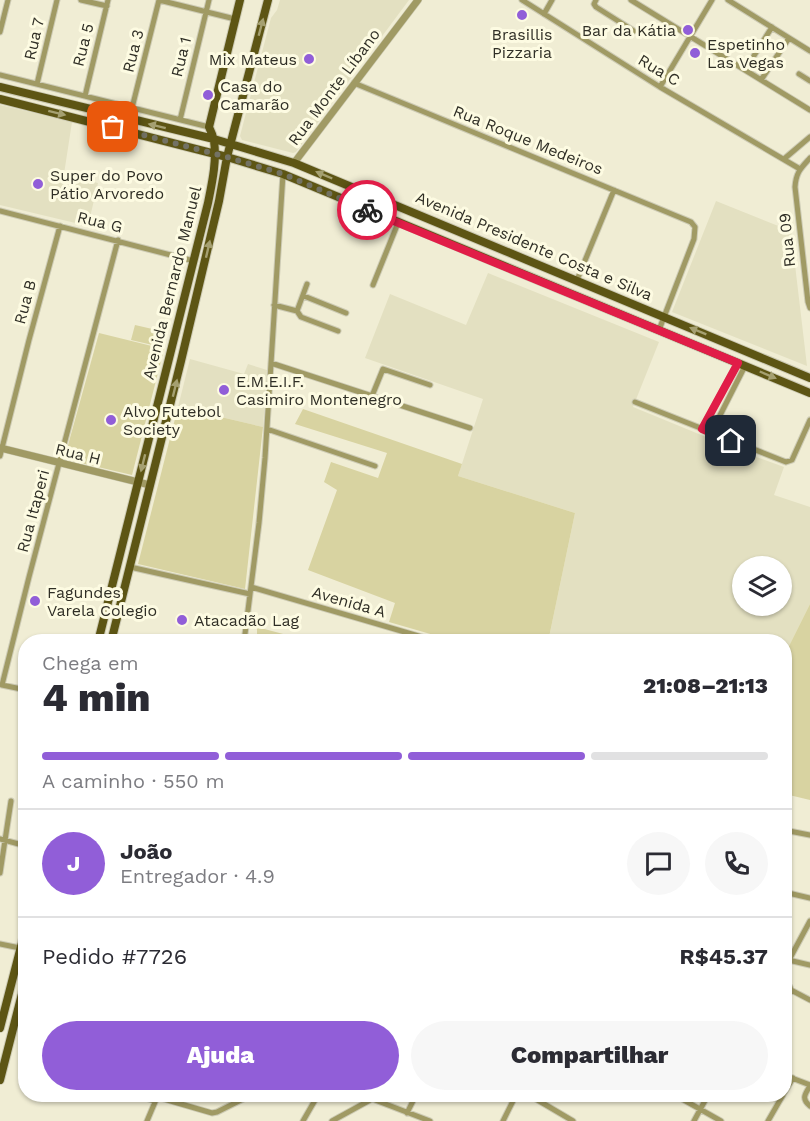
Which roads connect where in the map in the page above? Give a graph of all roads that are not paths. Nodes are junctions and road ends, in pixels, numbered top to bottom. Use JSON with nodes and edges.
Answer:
{"nodes":[{"id":1,"x":8,"y":0,"type":"edge"},
{"id":2,"x":57,"y":0,"type":"edge"},
{"id":3,"x":81,"y":0,"type":"edge"},
{"id":4,"x":159,"y":0,"type":"edge"},
{"id":5,"x":209,"y":0,"type":"edge"},
{"id":6,"x":240,"y":0,"type":"edge"},
{"id":7,"x":268,"y":0,"type":"edge"},
{"id":8,"x":418,"y":0,"type":"edge"},
{"id":9,"x":522,"y":0,"type":"edge"},
{"id":10,"x":552,"y":0,"type":"edge"},
{"id":11,"x":596,"y":0,"type":"edge"},
{"id":12,"x":632,"y":0,"type":"edge"},
{"id":13,"x":712,"y":0,"type":"edge"},
{"id":14,"x":728,"y":0,"type":"edge"},
{"id":15,"x":107,"y":3,"type":"edge"},
{"id":16,"x":207,"y":12,"type":"junction"},
{"id":17,"x":544,"y":14,"type":"junction"},
{"id":18,"x":235,"y":19,"type":"junction"},
{"id":19,"x":772,"y":27,"type":"junction"},
{"id":20,"x":634,"y":31,"type":"dead end"},
{"id":21,"x":0,"y":32,"type":"edge"},
{"id":22,"x":691,"y":36,"type":"junction"},
{"id":23,"x":789,"y":38,"type":"junction"},
{"id":24,"x":810,"y":51,"type":"edge"},
{"id":25,"x":745,"y":70,"type":"junction"},
{"id":26,"x":799,"y":74,"type":"dead end"},
{"id":27,"x":0,"y":75,"type":"edge"},
{"id":28,"x":761,"y":80,"type":"junction"},
{"id":29,"x":810,"y":81,"type":"edge"},
{"id":30,"x":354,"y":83,"type":"junction"},
{"id":31,"x":37,"y":84,"type":"junction"},
{"id":32,"x":0,"y":87,"type":"edge"},
{"id":33,"x":660,"y":87,"type":"junction"},
{"id":34,"x":85,"y":96,"type":"junction"},
{"id":35,"x":0,"y":99,"type":"edge"},
{"id":36,"x":132,"y":108,"type":"junction"},
{"id":37,"x":810,"y":110,"type":"edge"},
{"id":38,"x":180,"y":120,"type":"junction"},
{"id":39,"x":209,"y":127,"type":"junction"},
{"id":40,"x":810,"y":137,"type":"edge"},
{"id":41,"x":214,"y":140,"type":"junction"},
{"id":42,"x":231,"y":144,"type":"junction"},
{"id":43,"x":214,"y":153,"type":"junction"},
{"id":44,"x":227,"y":157,"type":"junction"},
{"id":45,"x":810,"y":158,"type":"edge"},
{"id":46,"x":784,"y":159,"type":"junction"},
{"id":47,"x":294,"y":163,"type":"junction"},
{"id":48,"x":800,"y":169,"type":"junction"},
{"id":49,"x":283,"y":174,"type":"junction"},
{"id":50,"x":344,"y":183,"type":"junction"},
{"id":51,"x":614,"y":190,"type":"junction"},
{"id":52,"x":332,"y":195,"type":"junction"},
{"id":53,"x":376,"y":196,"type":"junction"},
{"id":54,"x":360,"y":207,"type":"junction"},
{"id":55,"x":1,"y":214,"type":"edge"},
{"id":56,"x":398,"y":223,"type":"junction"},
{"id":57,"x":60,"y":226,"type":"junction"},
{"id":58,"x":118,"y":240,"type":"junction"},
{"id":59,"x":508,"y":252,"type":"junction"},
{"id":60,"x":194,"y":261,"type":"junction"},
{"id":61,"x":503,"y":266,"type":"junction"},
{"id":62,"x":577,"y":280,"type":"junction"},
{"id":63,"x":307,"y":284,"type":"dead end"},
{"id":64,"x":373,"y":285,"type":"dead end"},
{"id":65,"x":304,"y":296,"type":"junction"},
{"id":66,"x":274,"y":305,"type":"junction"},
{"id":67,"x":810,"y":308,"type":"edge"},
{"id":68,"x":297,"y":311,"type":"junction"},
{"id":69,"x":346,"y":313,"type":"dead end"},
{"id":70,"x":664,"y":317,"type":"junction"},
{"id":71,"x":659,"y":330,"type":"junction"},
{"id":72,"x":338,"y":331,"type":"dead end"},
{"id":73,"x":271,"y":363,"type":"junction"},
{"id":74,"x":742,"y":364,"type":"junction"},
{"id":75,"x":810,"y":378,"type":"edge"},
{"id":76,"x":430,"y":385,"type":"dead end"},
{"id":77,"x":810,"y":393,"type":"edge"},
{"id":78,"x":372,"y":396,"type":"junction"},
{"id":79,"x":635,"y":402,"type":"dead end"},
{"id":80,"x":810,"y":420,"type":"edge"},
{"id":81,"x":470,"y":428,"type":"dead end"},
{"id":82,"x":267,"y":429,"type":"junction"},
{"id":83,"x":702,"y":429,"type":"junction"},
{"id":84,"x":711,"y":433,"type":"junction"},
{"id":85,"x":1,"y":451,"type":"edge"},
{"id":86,"x":60,"y":463,"type":"junction"},
{"id":87,"x":375,"y":466,"type":"dead end"},
{"id":88,"x":138,"y":482,"type":"junction"},
{"id":89,"x":150,"y":485,"type":"junction"},
{"id":90,"x":130,"y":567,"type":"junction"},
{"id":91,"x":251,"y":587,"type":"junction"},
{"id":92,"x":250,"y":594,"type":"junction"},
{"id":93,"x":100,"y":634,"type":"edge"},
{"id":94,"x":113,"y":634,"type":"edge"},
{"id":95,"x":245,"y":634,"type":"edge"},
{"id":96,"x":412,"y":634,"type":"edge"},
{"id":97,"x":1,"y":684,"type":"edge"},
{"id":98,"x":18,"y":688,"type":"edge"},
{"id":99,"x":11,"y":801,"type":"dead end"},
{"id":100,"x":792,"y":832,"type":"edge"},
{"id":101,"x":810,"y":835,"type":"edge"},
{"id":102,"x":2,"y":840,"type":"edge"},
{"id":103,"x":18,"y":844,"type":"edge"},
{"id":104,"x":0,"y":873,"type":"edge"},
{"id":105,"x":792,"y":894,"type":"edge"},
{"id":106,"x":810,"y":898,"type":"edge"},
{"id":107,"x":810,"y":921,"type":"edge"},
{"id":108,"x":0,"y":944,"type":"edge"},
{"id":109,"x":18,"y":948,"type":"edge"},
{"id":110,"x":792,"y":952,"type":"edge"},
{"id":111,"x":18,"y":956,"type":"edge"},
{"id":112,"x":792,"y":961,"type":"edge"},
{"id":113,"x":810,"y":965,"type":"edge"},
{"id":114,"x":792,"y":991,"type":"edge"},
{"id":115,"x":810,"y":1000,"type":"edge"},
{"id":116,"x":18,"y":1007,"type":"edge"},
{"id":117,"x":0,"y":1028,"type":"edge"},
{"id":118,"x":2,"y":1065,"type":"edge"},
{"id":119,"x":793,"y":1078,"type":"edge"},
{"id":120,"x":0,"y":1079,"type":"edge"},
{"id":121,"x":810,"y":1086,"type":"edge"},
{"id":122,"x":155,"y":1102,"type":"edge"},
{"id":123,"x":172,"y":1102,"type":"edge"},
{"id":124,"x":238,"y":1102,"type":"edge"},
{"id":125,"x":314,"y":1102,"type":"edge"},
{"id":126,"x":367,"y":1102,"type":"edge"},
{"id":127,"x":380,"y":1102,"type":"edge"},
{"id":128,"x":412,"y":1102,"type":"edge"},
{"id":129,"x":512,"y":1102,"type":"edge"},
{"id":130,"x":541,"y":1102,"type":"edge"},
{"id":131,"x":687,"y":1102,"type":"edge"},
{"id":132,"x":704,"y":1102,"type":"edge"},
{"id":133,"x":779,"y":1102,"type":"edge"},
{"id":134,"x":810,"y":1106,"type":"edge"},
{"id":135,"x":700,"y":1110,"type":"junction"},
{"id":136,"x":208,"y":1112,"type":"junction"},
{"id":137,"x":217,"y":1112,"type":"junction"},
{"id":138,"x":407,"y":1113,"type":"junction"},
{"id":139,"x":147,"y":1121,"type":"edge"},
{"id":140,"x":210,"y":1121,"type":"edge"},
{"id":141,"x":219,"y":1121,"type":"edge"},
{"id":142,"x":303,"y":1121,"type":"edge"},
{"id":143,"x":332,"y":1121,"type":"edge"},
{"id":144,"x":430,"y":1121,"type":"edge"},
{"id":145,"x":503,"y":1121,"type":"edge"},
{"id":146,"x":573,"y":1121,"type":"edge"},
{"id":147,"x":694,"y":1121,"type":"edge"},
{"id":148,"x":721,"y":1121,"type":"edge"},
{"id":149,"x":768,"y":1121,"type":"edge"}],
"edges":[{"from":1,"to":21,"type":"street"},
{"from":2,"to":31,"type":"street","name":"Rua 7"},
{"from":3,"to":15,"type":"street"},
{"from":4,"to":16,"type":"street"},
{"from":4,"to":36,"type":"street","name":"Rua 3"},
{"from":5,"to":16,"type":"street","name":"Rua 1"},
{"from":6,"to":18,"type":"main road"},
{"from":42,"to":7,"type":"main road","name":"Avenida Bernardo Manuel","one_way":true},
{"from":8,"to":30,"type":"street","name":"Rua Monte Líbano"},
{"from":9,"to":17,"type":"street","name":"Rua C"},
{"from":10,"to":17,"type":"street"},
{"from":11,"to":20,"type":"street"},
{"from":12,"to":22,"type":"street"},
{"from":13,"to":22,"type":"street"},
{"from":14,"to":19,"type":"street"},
{"from":15,"to":34,"type":"street","name":"Rua 5"},
{"from":16,"to":18,"type":"street"},
{"from":16,"to":38,"type":"street","name":"Rua 1"},
{"from":17,"to":33,"type":"street","name":"Rua C"},
{"from":18,"to":39,"type":"main road"},
{"from":19,"to":23,"type":"street"},
{"from":19,"to":25,"type":"street"},
{"from":22,"to":25,"type":"street"},
{"from":22,"to":33,"type":"street"},
{"from":23,"to":24,"type":"street"},
{"from":23,"to":28,"type":"street"},
{"from":25,"to":28,"type":"street"},
{"from":26,"to":29,"type":"street"},
{"from":27,"to":31,"type":"street"},
{"from":28,"to":37,"type":"street"},
{"from":30,"to":47,"type":"street","name":"Rua Monte Líbano"},
{"from":30,"to":51,"type":"street","name":"Rua Roque Medeiros"},
{"from":31,"to":34,"type":"street"},
{"from":41,"to":32,"type":"main road","name":"Avenida Presidente Costa e Silva","one_way":true},
{"from":33,"to":46,"type":"street","name":"Rua C"},
{"from":34,"to":36,"type":"street"},
{"from":35,"to":43,"type":"main road","name":"Avenida Presidente Costa e Silva","one_way":true},
{"from":36,"to":38,"type":"street"},
{"from":38,"to":39,"type":"street"},
{"from":39,"to":41,"type":"main road"},
{"from":40,"to":46,"type":"street"},
{"from":41,"to":42,"type":"main road","name":"Avenida Presidente Costa e Silva"},
{"from":41,"to":43,"type":"main road","name":"Avenida Bernardo Manuel"},
{"from":42,"to":44,"type":"main road","name":"Avenida Bernardo Manuel"},
{"from":42,"to":47,"type":"main road","name":"Avenida Presidente Costa e Silva"},
{"from":43,"to":44,"type":"main road","name":"Avenida Presidente Costa e Silva"},
{"from":43,"to":60,"type":"main road","name":"Avenida Bernardo Manuel"},
{"from":44,"to":49,"type":"main road","name":"Avenida Presidente Costa e Silva"},
{"from":89,"to":44,"type":"main road","name":"Avenida Bernardo Manuel","one_way":true},
{"from":45,"to":48,"type":"street"},
{"from":46,"to":48,"type":"street"},
{"from":50,"to":47,"type":"main road","name":"Avenida Presidente Costa e Silva","one_way":true},
{"from":48,"to":67,"type":"street","name":"Rua 09"},
{"from":49,"to":52,"type":"main road","name":"Avenida Presidente Costa e Silva"},
{"from":49,"to":66,"type":"street"},
{"from":50,"to":52,"type":"main road"},
{"from":50,"to":53,"type":"main road","name":"Avenida Presidente Costa e Silva"},
{"from":51,"to":62,"type":"street"},
{"from":51,"to":70,"type":"street","name":"Rua Roque Medeiros"},
{"from":52,"to":54,"type":"main road","name":"Avenida Presidente Costa e Silva"},
{"from":53,"to":54,"type":"main road"},
{"from":53,"to":59,"type":"main road","name":"Avenida Presidente Costa e Silva"},
{"from":54,"to":56,"type":"main road","name":"Avenida Presidente Costa e Silva"},
{"from":55,"to":57,"type":"street","name":"Rua G"},
{"from":56,"to":61,"type":"main road","name":"Avenida Presidente Costa e Silva"},
{"from":56,"to":64,"type":"street"},
{"from":57,"to":58,"type":"street","name":"Rua G"},
{"from":57,"to":85,"type":"street","name":"Rua B"},
{"from":58,"to":60,"type":"street","name":"Rua G"},
{"from":58,"to":86,"type":"street","name":"Rua Itaperi"},
{"from":59,"to":61,"type":"main road"},
{"from":59,"to":62,"type":"main road","name":"Avenida Presidente Costa e Silva"},
{"from":60,"to":88,"type":"main road","name":"Avenida Bernardo Manuel","one_way":true},
{"from":61,"to":71,"type":"main road","name":"Avenida Presidente Costa e Silva"},
{"from":62,"to":70,"type":"main road","name":"Avenida Presidente Costa e Silva"},
{"from":63,"to":65,"type":"street"},
{"from":65,"to":68,"type":"street"},
{"from":65,"to":69,"type":"street"},
{"from":66,"to":68,"type":"street"},
{"from":66,"to":73,"type":"street"},
{"from":68,"to":72,"type":"street"},
{"from":70,"to":71,"type":"street"},
{"from":75,"to":70,"type":"main road","name":"Avenida Presidente Costa e Silva","one_way":true},
{"from":71,"to":74,"type":"main road","name":"Avenida Presidente Costa e Silva"},
{"from":73,"to":78,"type":"street"},
{"from":73,"to":82,"type":"street"},
{"from":74,"to":77,"type":"main road","name":"Avenida Presidente Costa e Silva","one_way":true},
{"from":74,"to":83,"type":"street"},
{"from":74,"to":84,"type":"street"},
{"from":76,"to":78,"type":"street"},
{"from":78,"to":81,"type":"street"},
{"from":79,"to":83,"type":"street"},
{"from":80,"to":84,"type":"street"},
{"from":82,"to":87,"type":"street"},
{"from":82,"to":91,"type":"street"},
{"from":83,"to":84,"type":"street"},
{"from":85,"to":86,"type":"street","name":"Rua H"},
{"from":86,"to":88,"type":"street","name":"Rua H"},
{"from":86,"to":97,"type":"street","name":"Rua Itaperi"},
{"from":88,"to":89,"type":"street","name":"Rua H"},
{"from":88,"to":93,"type":"main road","name":"Avenida Bernardo Manuel"},
{"from":89,"to":90,"type":"main road","name":"Avenida Bernardo Manuel"},
{"from":90,"to":92,"type":"street"},
{"from":90,"to":94,"type":"main road","name":"Avenida Bernardo Manuel"},
{"from":91,"to":92,"type":"street"},
{"from":91,"to":96,"type":"street","name":"Avenida A"},
{"from":92,"to":95,"type":"street"},
{"from":97,"to":98,"type":"street"},
{"from":99,"to":102,"type":"street"},
{"from":100,"to":101,"type":"street"},
{"from":102,"to":103,"type":"street"},
{"from":102,"to":104,"type":"street"},
{"from":105,"to":106,"type":"street"},
{"from":107,"to":110,"type":"street"},
{"from":108,"to":109,"type":"street"},
{"from":111,"to":117,"type":"main road"},
{"from":112,"to":113,"type":"street"},
{"from":114,"to":115,"type":"street"},
{"from":116,"to":118,"type":"main road"},
{"from":118,"to":120,"type":"main road"},
{"from":119,"to":121,"type":"street"},
{"from":121,"to":134,"type":"street"},
{"from":122,"to":139,"type":"street"},
{"from":123,"to":136,"type":"street"},
{"from":124,"to":137,"type":"street"},
{"from":125,"to":142,"type":"street"},
{"from":126,"to":143,"type":"street"},
{"from":127,"to":138,"type":"street"},
{"from":128,"to":138,"type":"street"},
{"from":129,"to":145,"type":"street"},
{"from":130,"to":146,"type":"street"},
{"from":131,"to":135,"type":"street"},
{"from":132,"to":135,"type":"street"},
{"from":133,"to":149,"type":"street"},
{"from":135,"to":147,"type":"street"},
{"from":135,"to":148,"type":"street"},
{"from":136,"to":137,"type":"street"},
{"from":136,"to":140,"type":"street"},
{"from":137,"to":141,"type":"street"},
{"from":138,"to":144,"type":"street"}]}
